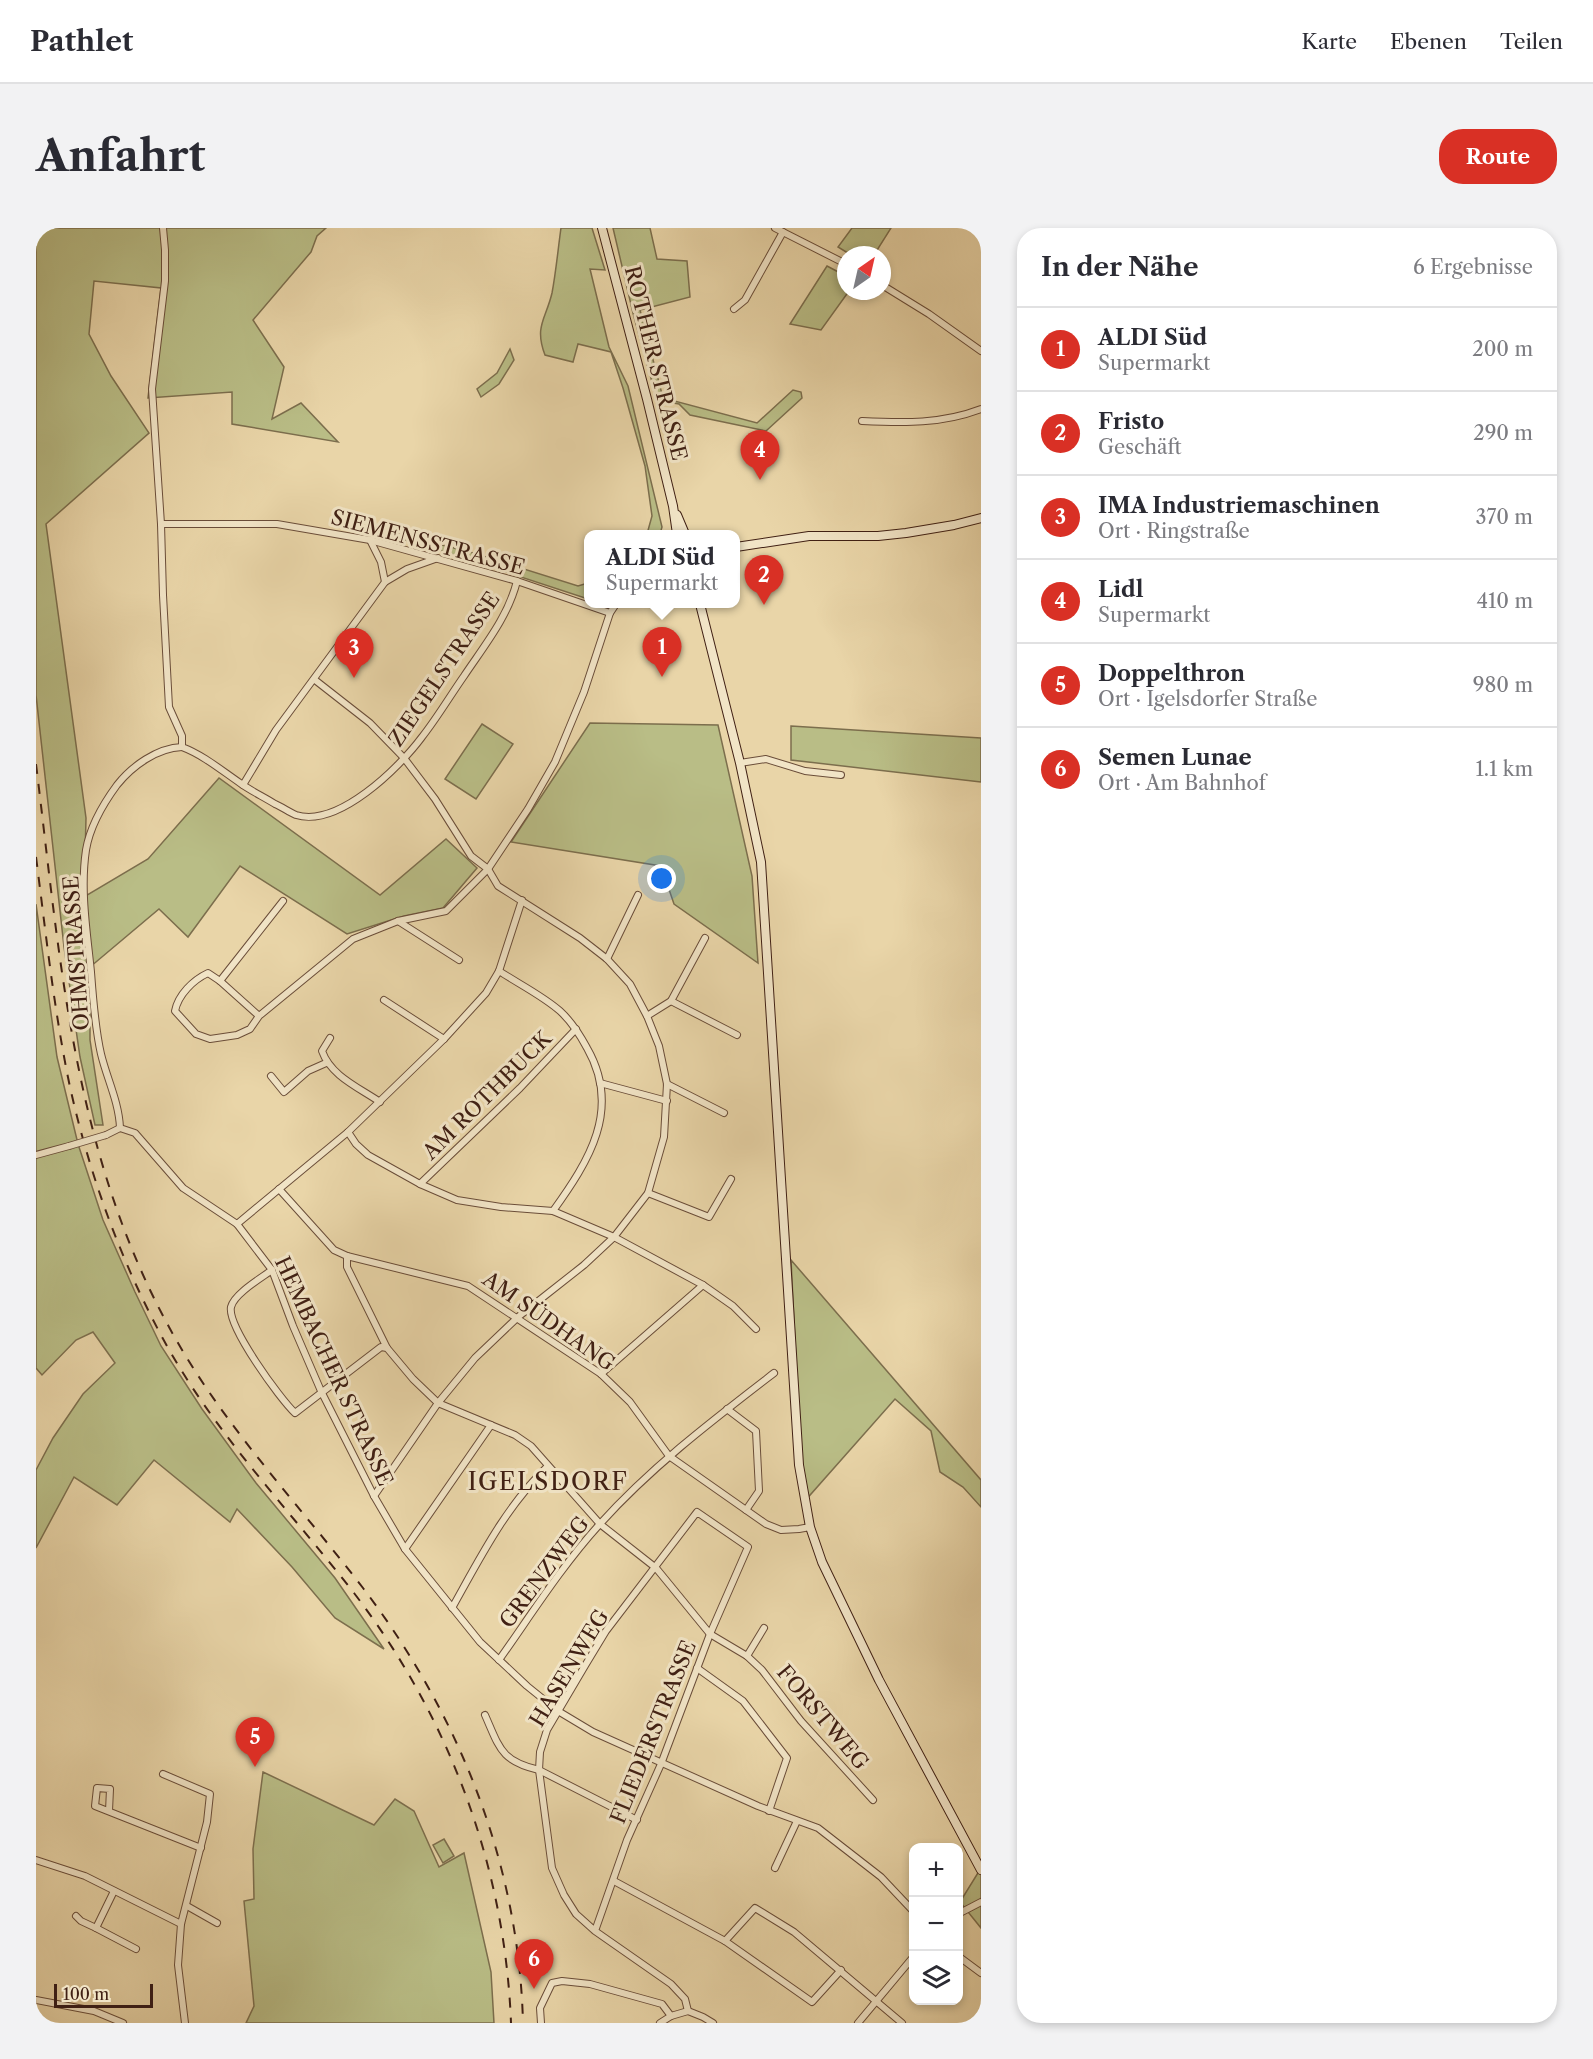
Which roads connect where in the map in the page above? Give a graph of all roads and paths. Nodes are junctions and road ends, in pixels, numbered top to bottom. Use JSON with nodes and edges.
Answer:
{"nodes":[{"id":1,"x":163,"y":228,"type":"edge"},
{"id":2,"x":602,"y":228,"type":"edge"},
{"id":3,"x":775,"y":228,"type":"edge"},
{"id":4,"x":783,"y":232,"type":"junction"},
{"id":5,"x":837,"y":259,"type":"edge"},
{"id":6,"x":891,"y":291,"type":"edge"},
{"id":7,"x":734,"y":309,"type":"dead end"},
{"id":8,"x":981,"y":351,"type":"edge"},
{"id":9,"x":981,"y":409,"type":"edge"},
{"id":10,"x":862,"y":421,"type":"dead end"},
{"id":11,"x":981,"y":518,"type":"edge"},
{"id":12,"x":161,"y":524,"type":"junction"},
{"id":13,"x":677,"y":530,"type":"edge"},
{"id":14,"x":370,"y":540,"type":"junction"},
{"id":15,"x":740,"y":547,"type":"edge"},
{"id":16,"x":438,"y":558,"type":"junction"},
{"id":17,"x":517,"y":581,"type":"junction"},
{"id":18,"x":385,"y":582,"type":"junction"},
{"id":19,"x":584,"y":604,"type":"edge"},
{"id":20,"x":595,"y":608,"type":"edge"},
{"id":21,"x":613,"y":608,"type":"edge"},
{"id":22,"x":699,"y":608,"type":"edge"},
{"id":23,"x":610,"y":613,"type":"junction"},
{"id":24,"x":315,"y":680,"type":"junction"},
{"id":25,"x":182,"y":747,"type":"junction"},
{"id":26,"x":404,"y":758,"type":"junction"},
{"id":27,"x":740,"y":763,"type":"junction"},
{"id":28,"x":841,"y":775,"type":"dead end"},
{"id":29,"x":243,"y":785,"type":"junction"},
{"id":30,"x":488,"y":869,"type":"junction"},
{"id":31,"x":638,"y":895,"type":"dead end"},
{"id":32,"x":522,"y":900,"type":"junction"},
{"id":33,"x":283,"y":902,"type":"dead end"},
{"id":34,"x":398,"y":921,"type":"junction"},
{"id":35,"x":705,"y":938,"type":"dead end"},
{"id":36,"x":607,"y":959,"type":"junction"},
{"id":37,"x":459,"y":960,"type":"dead end"},
{"id":38,"x":499,"y":971,"type":"junction"},
{"id":39,"x":220,"y":981,"type":"junction"},
{"id":40,"x":384,"y":1000,"type":"dead end"},
{"id":41,"x":671,"y":1001,"type":"junction"},
{"id":42,"x":259,"y":1016,"type":"junction"},
{"id":43,"x":647,"y":1016,"type":"junction"},
{"id":44,"x":576,"y":1029,"type":"junction"},
{"id":45,"x":737,"y":1035,"type":"dead end"},
{"id":46,"x":330,"y":1038,"type":"dead end"},
{"id":47,"x":444,"y":1039,"type":"junction"},
{"id":48,"x":326,"y":1063,"type":"junction"},
{"id":49,"x":271,"y":1076,"type":"dead end"},
{"id":50,"x":600,"y":1083,"type":"junction"},
{"id":51,"x":667,"y":1084,"type":"junction"},
{"id":52,"x":667,"y":1101,"type":"junction"},
{"id":53,"x":380,"y":1102,"type":"junction"},
{"id":54,"x":724,"y":1113,"type":"dead end"},
{"id":55,"x":120,"y":1128,"type":"junction"},
{"id":56,"x":348,"y":1132,"type":"junction"},
{"id":57,"x":36,"y":1155,"type":"edge"},
{"id":58,"x":731,"y":1179,"type":"dead end"},
{"id":59,"x":420,"y":1184,"type":"junction"},
{"id":60,"x":279,"y":1190,"type":"junction"},
{"id":61,"x":648,"y":1193,"type":"junction"},
{"id":62,"x":553,"y":1211,"type":"junction"},
{"id":63,"x":237,"y":1224,"type":"junction"},
{"id":64,"x":614,"y":1237,"type":"junction"},
{"id":65,"x":347,"y":1256,"type":"junction"},
{"id":66,"x":272,"y":1270,"type":"junction"},
{"id":67,"x":703,"y":1285,"type":"junction"},
{"id":68,"x":518,"y":1317,"type":"junction"},
{"id":69,"x":756,"y":1329,"type":"dead end"},
{"id":70,"x":387,"y":1348,"type":"junction"},
{"id":71,"x":774,"y":1372,"type":"dead end"},
{"id":72,"x":601,"y":1374,"type":"junction"},
{"id":73,"x":321,"y":1391,"type":"junction"},
{"id":74,"x":438,"y":1403,"type":"junction"},
{"id":75,"x":727,"y":1409,"type":"junction"},
{"id":76,"x":491,"y":1425,"type":"junction"},
{"id":77,"x":669,"y":1456,"type":"junction"},
{"id":78,"x":548,"y":1466,"type":"junction"},
{"id":79,"x":374,"y":1496,"type":"junction"},
{"id":80,"x":746,"y":1510,"type":"junction"},
{"id":81,"x":600,"y":1524,"type":"junction"},
{"id":82,"x":810,"y":1527,"type":"junction"},
{"id":83,"x":748,"y":1547,"type":"joint"},
{"id":84,"x":405,"y":1549,"type":"junction"},
{"id":85,"x":656,"y":1568,"type":"junction"},
{"id":86,"x":452,"y":1608,"type":"junction"},
{"id":87,"x":764,"y":1628,"type":"dead end"},
{"id":88,"x":710,"y":1634,"type":"junction"},
{"id":89,"x":747,"y":1656,"type":"junction"},
{"id":90,"x":499,"y":1660,"type":"junction"},
{"id":91,"x":697,"y":1668,"type":"junction"},
{"id":92,"x":558,"y":1711,"type":"junction"},
{"id":93,"x":485,"y":1715,"type":"dead end"},
{"id":94,"x":661,"y":1764,"type":"junction"},
{"id":95,"x":539,"y":1770,"type":"junction"},
{"id":96,"x":163,"y":1774,"type":"dead end"},
{"id":97,"x":873,"y":1800,"type":"dead end"},
{"id":98,"x":110,"y":1810,"type":"dead end"},
{"id":99,"x":769,"y":1811,"type":"junction"},
{"id":100,"x":637,"y":1820,"type":"junction"},
{"id":101,"x":797,"y":1821,"type":"junction"},
{"id":102,"x":201,"y":1848,"type":"junction"},
{"id":103,"x":36,"y":1860,"type":"edge"},
{"id":104,"x":775,"y":1868,"type":"dead end"},
{"id":105,"x":981,"y":1870,"type":"edge"},
{"id":106,"x":614,"y":1881,"type":"junction"},
{"id":107,"x":114,"y":1892,"type":"junction"},
{"id":108,"x":981,"y":1902,"type":"edge"},
{"id":109,"x":187,"y":1906,"type":"junction"},
{"id":110,"x":909,"y":1907,"type":"edge"},
{"id":111,"x":963,"y":1911,"type":"edge"},
{"id":112,"x":76,"y":1916,"type":"dead end"},
{"id":113,"x":218,"y":1923,"type":"dead end"},
{"id":114,"x":181,"y":1924,"type":"junction"},
{"id":115,"x":96,"y":1928,"type":"junction"},
{"id":116,"x":595,"y":1931,"type":"junction"},
{"id":117,"x":725,"y":1941,"type":"junction"},
{"id":118,"x":136,"y":1949,"type":"dead end"},
{"id":119,"x":963,"y":1960,"type":"edge"},
{"id":120,"x":909,"y":1962,"type":"edge"},
{"id":121,"x":840,"y":1970,"type":"junction"},
{"id":122,"x":981,"y":1973,"type":"edge"},
{"id":123,"x":36,"y":2000,"type":"edge"},
{"id":124,"x":876,"y":2002,"type":"junction"},
{"id":125,"x":688,"y":2011,"type":"junction"},
{"id":126,"x":671,"y":2016,"type":"junction"},
{"id":127,"x":123,"y":2023,"type":"edge"},
{"id":128,"x":185,"y":2023,"type":"edge"},
{"id":129,"x":541,"y":2023,"type":"edge"},
{"id":130,"x":660,"y":2023,"type":"edge"},
{"id":131,"x":713,"y":2023,"type":"edge"},
{"id":132,"x":858,"y":2023,"type":"edge"},
{"id":133,"x":902,"y":2023,"type":"edge"}],
"edges":[{"from":1,"to":12,"type":"street"},
{"from":2,"to":13,"type":"main road","name":"ROTHER STRASSE"},
{"from":3,"to":4,"type":"street"},
{"from":4,"to":5,"type":"street"},
{"from":4,"to":7,"type":"street"},
{"from":6,"to":8,"type":"street"},
{"from":9,"to":10,"type":"street"},
{"from":11,"to":15,"type":"main road"},
{"from":12,"to":14,"type":"street","name":"SIEMENSSTRASSE"},
{"from":12,"to":25,"type":"street"},
{"from":14,"to":16,"type":"street","name":"SIEMENSSTRASSE"},
{"from":14,"to":18,"type":"street"},
{"from":16,"to":17,"type":"street","name":"SIEMENSSTRASSE"},
{"from":16,"to":18,"type":"street"},
{"from":17,"to":19,"type":"street","name":"SIEMENSSTRASSE"},
{"from":17,"to":26,"type":"street","name":"ZIEGELSTRASSE"},
{"from":18,"to":24,"type":"street"},
{"from":20,"to":23,"type":"street","name":"SIEMENSSTRASSE"},
{"from":21,"to":23,"type":"street"},
{"from":22,"to":27,"type":"main road"},
{"from":23,"to":30,"type":"street"},
{"from":24,"to":26,"type":"street"},
{"from":24,"to":29,"type":"street"},
{"from":25,"to":29,"type":"street","name":"ZIEGELSTRASSE"},
{"from":25,"to":55,"type":"street","name":"OHMSTRASSE"},
{"from":26,"to":29,"type":"street","name":"ZIEGELSTRASSE"},
{"from":26,"to":30,"type":"street"},
{"from":27,"to":28,"type":"street"},
{"from":27,"to":82,"type":"main road"},
{"from":30,"to":32,"type":"street"},
{"from":30,"to":34,"type":"street"},
{"from":31,"to":36,"type":"street"},
{"from":32,"to":36,"type":"street"},
{"from":32,"to":38,"type":"street"},
{"from":33,"to":39,"type":"street"},
{"from":34,"to":37,"type":"street"},
{"from":34,"to":42,"type":"street"},
{"from":35,"to":41,"type":"street"},
{"from":36,"to":43,"type":"street"},
{"from":38,"to":44,"type":"street"},
{"from":38,"to":47,"type":"street"},
{"from":39,"to":42,"type":"street"},
{"from":39,"to":42,"type":"street"},
{"from":40,"to":47,"type":"street"},
{"from":41,"to":43,"type":"street"},
{"from":41,"to":45,"type":"street"},
{"from":43,"to":51,"type":"street"},
{"from":44,"to":50,"type":"street"},
{"from":44,"to":59,"type":"street","name":"AM ROTHBUCK"},
{"from":46,"to":48,"type":"street"},
{"from":47,"to":53,"type":"street"},
{"from":48,"to":49,"type":"street"},
{"from":48,"to":53,"type":"street"},
{"from":50,"to":52,"type":"street"},
{"from":50,"to":62,"type":"street"},
{"from":51,"to":52,"type":"street"},
{"from":51,"to":54,"type":"street"},
{"from":52,"to":61,"type":"street"},
{"from":53,"to":56,"type":"street"},
{"from":55,"to":57,"type":"street","bridge":true},
{"from":55,"to":63,"type":"street","name":"HEMBACHER STRASSE"},
{"from":56,"to":59,"type":"street"},
{"from":56,"to":60,"type":"street"},
{"from":58,"to":61,"type":"street"},
{"from":59,"to":62,"type":"street"},
{"from":60,"to":63,"type":"street"},
{"from":60,"to":65,"type":"street","name":"AM SÜDHANG"},
{"from":61,"to":64,"type":"street"},
{"from":62,"to":64,"type":"street"},
{"from":63,"to":66,"type":"street","name":"HEMBACHER STRASSE"},
{"from":64,"to":67,"type":"street"},
{"from":64,"to":68,"type":"street"},
{"from":65,"to":68,"type":"street","name":"AM SÜDHANG"},
{"from":65,"to":70,"type":"street"},
{"from":66,"to":73,"type":"street","name":"HEMBACHER STRASSE"},
{"from":66,"to":73,"type":"street"},
{"from":67,"to":69,"type":"street"},
{"from":67,"to":72,"type":"street"},
{"from":68,"to":72,"type":"street","name":"AM SÜDHANG"},
{"from":68,"to":74,"type":"street"},
{"from":70,"to":73,"type":"street"},
{"from":70,"to":74,"type":"street"},
{"from":71,"to":75,"type":"street","name":"GRENZWEG"},
{"from":72,"to":77,"type":"street","name":"AM SÜDHANG"},
{"from":73,"to":79,"type":"street","name":"HEMBACHER STRASSE"},
{"from":74,"to":76,"type":"street","name":"FORSTWEG"},
{"from":74,"to":79,"type":"street"},
{"from":75,"to":77,"type":"street","name":"GRENZWEG"},
{"from":75,"to":80,"type":"street"},
{"from":76,"to":78,"type":"street","name":"FORSTWEG"},
{"from":76,"to":84,"type":"street"},
{"from":77,"to":80,"type":"street","name":"AM SÜDHANG"},
{"from":77,"to":81,"type":"street","name":"GRENZWEG"},
{"from":78,"to":81,"type":"street","name":"FORSTWEG"},
{"from":78,"to":86,"type":"street"},
{"from":79,"to":84,"type":"street","name":"HEMBACHER STRASSE"},
{"from":80,"to":82,"type":"street","name":"AM SÜDHANG"},
{"from":81,"to":85,"type":"street","name":"FORSTWEG"},
{"from":81,"to":90,"type":"street","name":"GRENZWEG"},
{"from":82,"to":105,"type":"main road"},
{"from":83,"to":85,"type":"street","name":"HASENWEG"},
{"from":83,"to":88,"type":"street","name":"FLIEDERSTRASSE"},
{"from":84,"to":86,"type":"street","name":"HEMBACHER STRASSE"},
{"from":85,"to":88,"type":"street","name":"FORSTWEG"},
{"from":85,"to":92,"type":"street","name":"HASENWEG"},
{"from":86,"to":90,"type":"street","name":"HEMBACHER STRASSE"},
{"from":87,"to":89,"type":"street"},
{"from":88,"to":89,"type":"street","name":"FORSTWEG"},
{"from":88,"to":91,"type":"street","name":"FLIEDERSTRASSE"},
{"from":89,"to":97,"type":"street","name":"FORSTWEG"},
{"from":90,"to":92,"type":"street","name":"HEMBACHER STRASSE"},
{"from":91,"to":94,"type":"street","name":"FLIEDERSTRASSE"},
{"from":91,"to":99,"type":"street"},
{"from":92,"to":94,"type":"street","name":"HEMBACHER STRASSE"},
{"from":92,"to":95,"type":"street","name":"HASENWEG"},
{"from":93,"to":95,"type":"street"},
{"from":94,"to":99,"type":"street","name":"HEMBACHER STRASSE"},
{"from":94,"to":100,"type":"street","name":"FLIEDERSTRASSE"},
{"from":95,"to":100,"type":"street"},
{"from":95,"to":116,"type":"street","name":"HASENWEG"},
{"from":96,"to":102,"type":"street"},
{"from":98,"to":102,"type":"street"},
{"from":99,"to":101,"type":"street","name":"HEMBACHER STRASSE"},
{"from":100,"to":106,"type":"street","name":"FLIEDERSTRASSE"},
{"from":101,"to":104,"type":"street"},
{"from":101,"to":110,"type":"street","name":"HEMBACHER STRASSE"},
{"from":102,"to":109,"type":"street"},
{"from":103,"to":107,"type":"street"},
{"from":106,"to":116,"type":"street","name":"FLIEDERSTRASSE"},
{"from":106,"to":117,"type":"street"},
{"from":107,"to":114,"type":"street"},
{"from":107,"to":115,"type":"street"},
{"from":108,"to":111,"type":"street"},
{"from":109,"to":113,"type":"street"},
{"from":109,"to":114,"type":"street"},
{"from":112,"to":115,"type":"street"},
{"from":114,"to":128,"type":"street"},
{"from":115,"to":118,"type":"street"},
{"from":116,"to":125,"type":"street","name":"HASENWEG"},
{"from":117,"to":121,"type":"street"},
{"from":117,"to":121,"type":"street"},
{"from":119,"to":122,"type":"street"},
{"from":120,"to":124,"type":"street"},
{"from":121,"to":124,"type":"street"},
{"from":123,"to":127,"type":"street"},
{"from":124,"to":132,"type":"street"},
{"from":124,"to":133,"type":"street"},
{"from":125,"to":126,"type":"street"},
{"from":125,"to":131,"type":"street"},
{"from":126,"to":129,"type":"street"},
{"from":126,"to":130,"type":"street"}]}
